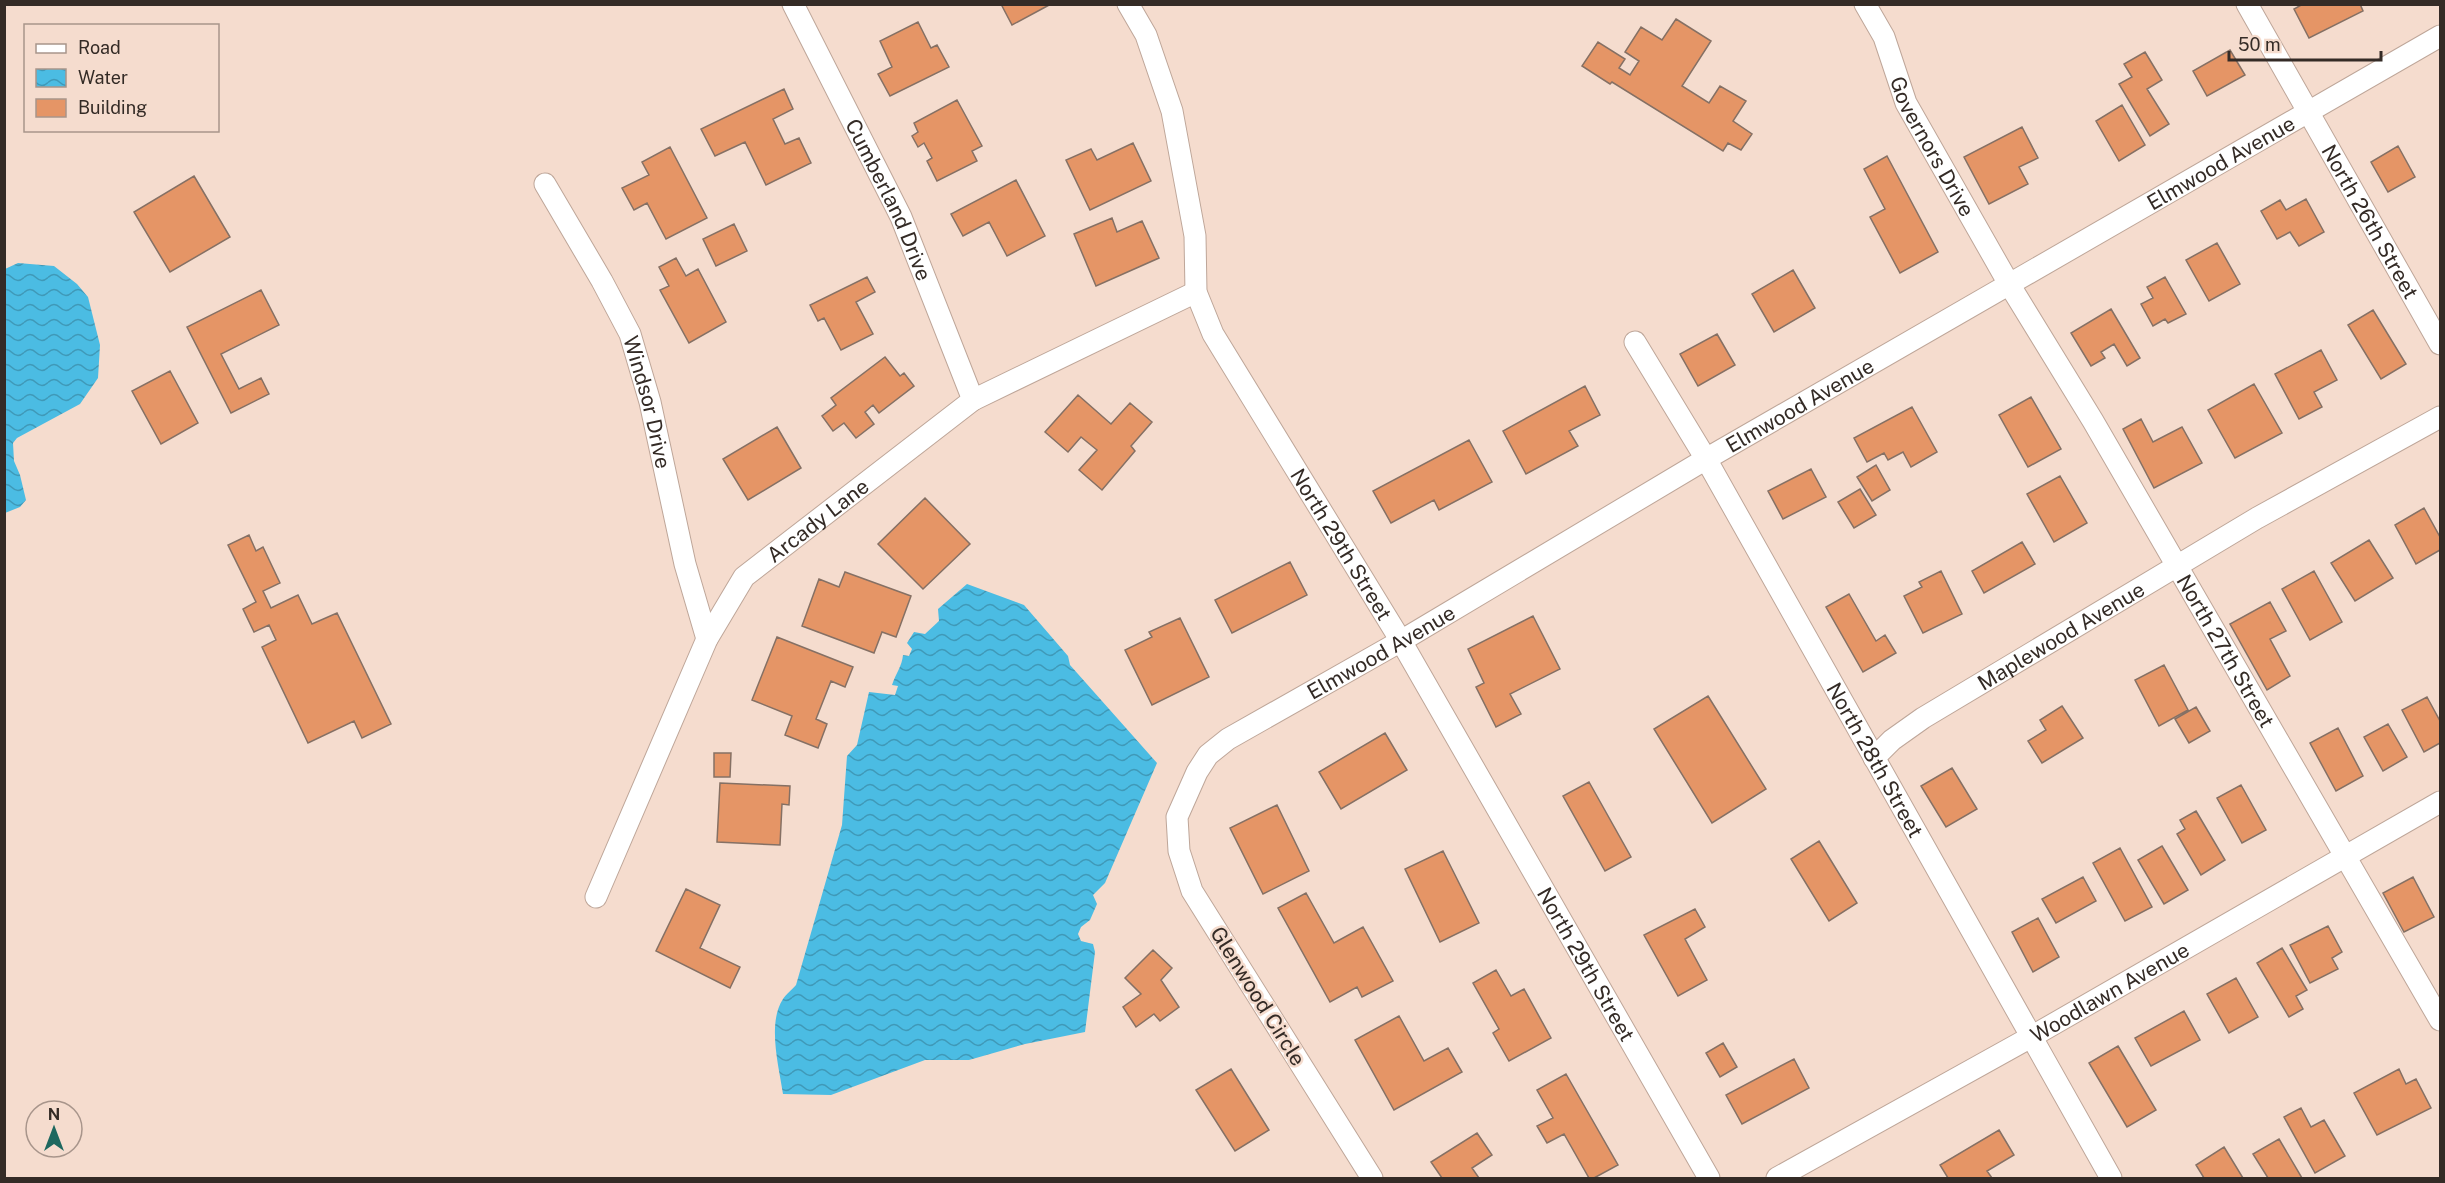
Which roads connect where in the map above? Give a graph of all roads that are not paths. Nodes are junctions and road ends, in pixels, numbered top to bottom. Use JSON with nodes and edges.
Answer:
{"nodes":[{"id":1,"x":793,"y":4,"type":"edge"},
{"id":2,"x":1128,"y":4,"type":"edge"},
{"id":3,"x":1865,"y":4,"type":"edge"},
{"id":4,"x":2247,"y":4,"type":"edge"},
{"id":5,"x":2440,"y":36,"type":"edge"},
{"id":6,"x":2308,"y":112,"type":"junction"},
{"id":7,"x":545,"y":184,"type":"dead end"},
{"id":8,"x":2009,"y":284,"type":"junction"},
{"id":9,"x":1196,"y":292,"type":"junction"},
{"id":10,"x":1635,"y":342,"type":"dead end"},
{"id":11,"x":2440,"y":344,"type":"edge"},
{"id":12,"x":973,"y":400,"type":"junction"},
{"id":13,"x":2440,"y":417,"type":"edge"},
{"id":14,"x":1706,"y":459,"type":"junction"},
{"id":15,"x":2177,"y":566,"type":"junction"},
{"id":16,"x":707,"y":639,"type":"junction"},
{"id":17,"x":1401,"y":641,"type":"junction"},
{"id":18,"x":1874,"y":758,"type":"junction"},
{"id":19,"x":2440,"y":802,"type":"edge"},
{"id":20,"x":1182,"y":803,"type":"joint"},
{"id":21,"x":2346,"y":857,"type":"junction"},
{"id":22,"x":596,"y":897,"type":"dead end"},
{"id":23,"x":2440,"y":1020,"type":"edge"},
{"id":24,"x":2031,"y":1037,"type":"junction"},
{"id":25,"x":1372,"y":1179,"type":"edge"},
{"id":26,"x":1709,"y":1179,"type":"edge"},
{"id":27,"x":1777,"y":1179,"type":"edge"},
{"id":28,"x":2111,"y":1179,"type":"edge"}],
"edges":[{"from":1,"to":12,"type":"street","name":"Cumberland Drive"},
{"from":2,"to":9,"type":"street","name":"North 29th Street"},
{"from":3,"to":8,"type":"street","name":"Governors Drive"},
{"from":4,"to":6,"type":"street","name":"North 26th Street"},
{"from":5,"to":6,"type":"street","name":"Elmwood Avenue"},
{"from":6,"to":8,"type":"street","name":"Elmwood Avenue"},
{"from":6,"to":11,"type":"street","name":"North 26th Street"},
{"from":7,"to":16,"type":"street","name":"Windsor Drive"},
{"from":8,"to":14,"type":"street","name":"Elmwood Avenue"},
{"from":8,"to":15,"type":"street","name":"North 27th Street"},
{"from":9,"to":12,"type":"street","name":"Arcady Lane"},
{"from":9,"to":17,"type":"street","name":"North 29th Street"},
{"from":10,"to":14,"type":"street","name":"North 28th Street"},
{"from":12,"to":16,"type":"street","name":"Arcady Lane"},
{"from":13,"to":15,"type":"street","name":"Maplewood Avenue"},
{"from":14,"to":17,"type":"street","name":"Elmwood Avenue"},
{"from":14,"to":18,"type":"street","name":"North 28th Street"},
{"from":15,"to":18,"type":"street","name":"Maplewood Avenue"},
{"from":15,"to":21,"type":"street","name":"North 27th Street"},
{"from":16,"to":22,"type":"street","name":"Arcady Lane"},
{"from":17,"to":20,"type":"street","name":"Elmwood Avenue"},
{"from":17,"to":26,"type":"street","name":"North 29th Street"},
{"from":18,"to":24,"type":"street","name":"North 28th Street"},
{"from":19,"to":21,"type":"street","name":"Woodlawn Avenue"},
{"from":20,"to":25,"type":"street","name":"Glenwood Circle"},
{"from":21,"to":23,"type":"street","name":"North 27th Street"},
{"from":21,"to":24,"type":"street","name":"Woodlawn Avenue"},
{"from":24,"to":27,"type":"street","name":"Woodlawn Avenue"},
{"from":24,"to":28,"type":"street","name":"North 28th Street"}]}
